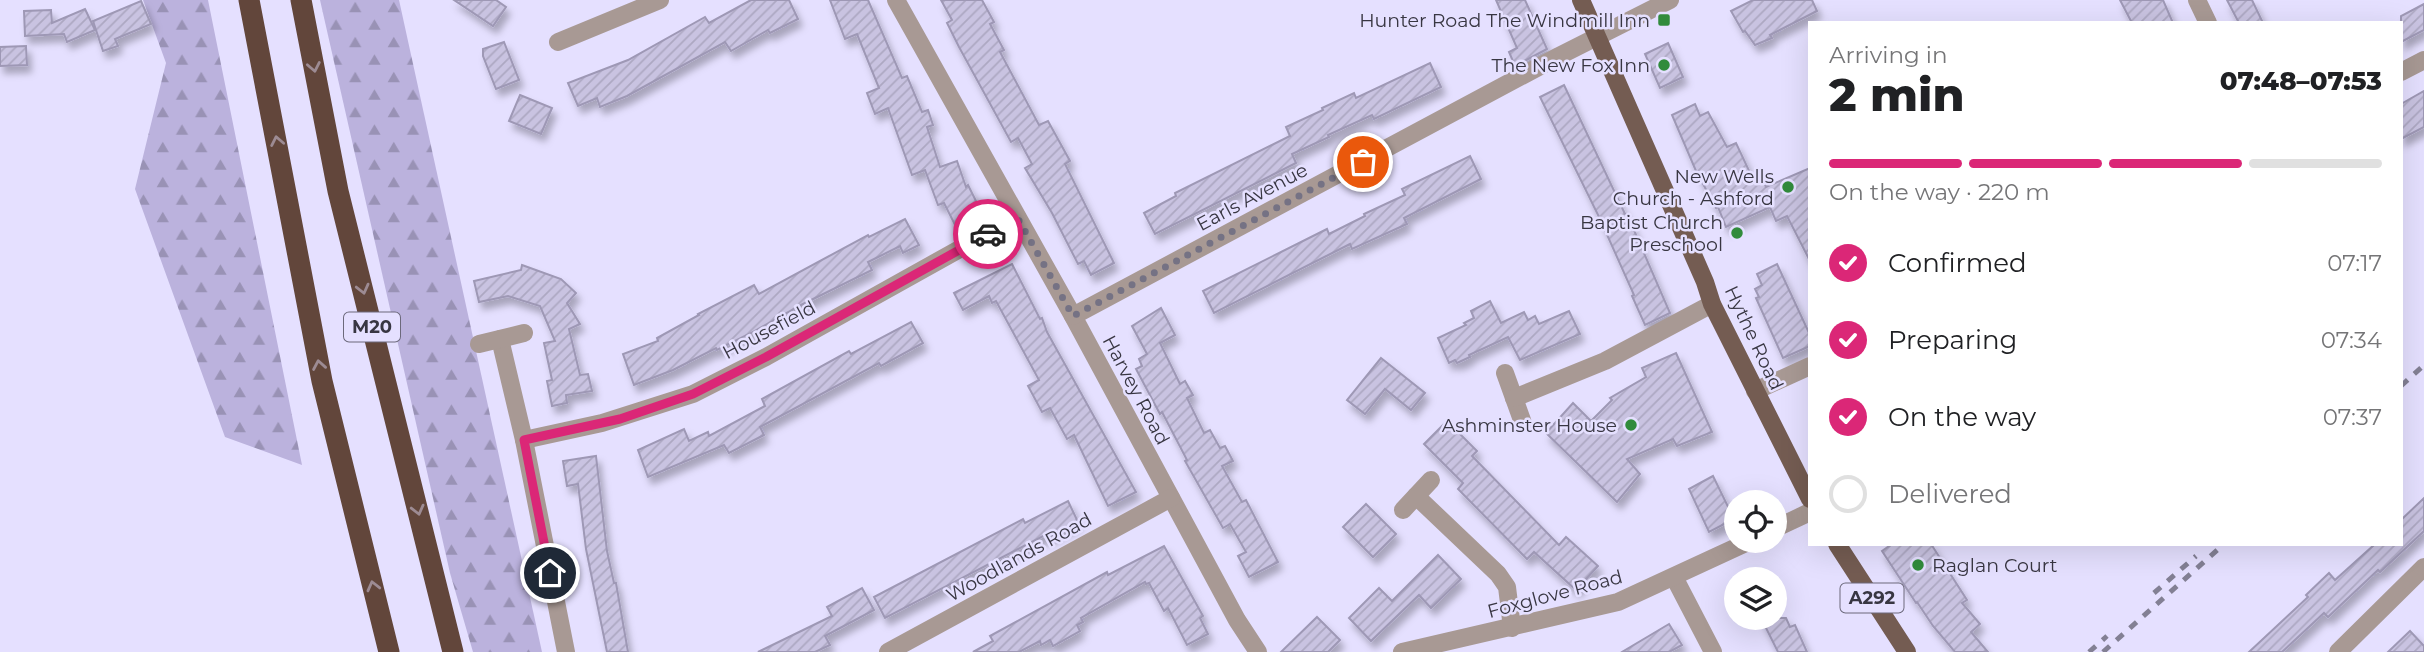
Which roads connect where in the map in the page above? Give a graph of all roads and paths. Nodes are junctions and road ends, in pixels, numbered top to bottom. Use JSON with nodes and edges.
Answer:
{"nodes":[{"id":1,"x":249,"y":0,"type":"edge"},
{"id":2,"x":301,"y":0,"type":"edge"},
{"id":3,"x":660,"y":0,"type":"edge"},
{"id":4,"x":896,"y":0,"type":"edge"},
{"id":5,"x":1581,"y":0,"type":"edge"},
{"id":6,"x":1670,"y":0,"type":"edge"},
{"id":7,"x":2197,"y":0,"type":"edge"},
{"id":8,"x":2207,"y":21,"type":"edge"},
{"id":9,"x":1598,"y":36,"type":"junction"},
{"id":10,"x":558,"y":42,"type":"dead end"},
{"id":11,"x":2424,"y":60,"type":"edge"},
{"id":12,"x":2403,"y":71,"type":"edge"},
{"id":13,"x":1017,"y":217,"type":"junction"},
{"id":14,"x":1712,"y":304,"type":"junction"},
{"id":15,"x":1073,"y":316,"type":"junction"},
{"id":16,"x":524,"y":333,"type":"dead end"},
{"id":17,"x":500,"y":339,"type":"junction"},
{"id":18,"x":479,"y":344,"type":"dead end"},
{"id":19,"x":1808,"y":367,"type":"edge"},
{"id":20,"x":1505,"y":373,"type":"dead end"},
{"id":21,"x":1755,"y":391,"type":"junction"},
{"id":22,"x":1514,"y":398,"type":"junction"},
{"id":23,"x":1523,"y":423,"type":"dead end"},
{"id":24,"x":524,"y":440,"type":"junction"},
{"id":25,"x":1431,"y":481,"type":"dead end"},
{"id":26,"x":1808,"y":495,"type":"edge"},
{"id":27,"x":1416,"y":496,"type":"junction"},
{"id":28,"x":1171,"y":498,"type":"junction"},
{"id":29,"x":1403,"y":510,"type":"dead end"},
{"id":30,"x":1808,"y":513,"type":"edge"},
{"id":31,"x":1787,"y":523,"type":"edge"},
{"id":32,"x":1838,"y":546,"type":"edge"},
{"id":33,"x":1725,"y":553,"type":"edge"},
{"id":34,"x":2424,"y":567,"type":"edge"},
{"id":35,"x":1674,"y":577,"type":"junction"},
{"id":36,"x":1512,"y":628,"type":"junction"},
{"id":37,"x":389,"y":652,"type":"edge"},
{"id":38,"x":453,"y":652,"type":"edge"},
{"id":39,"x":566,"y":652,"type":"edge"},
{"id":40,"x":888,"y":652,"type":"edge"},
{"id":41,"x":1258,"y":652,"type":"edge"},
{"id":42,"x":1402,"y":652,"type":"edge"},
{"id":43,"x":1713,"y":652,"type":"edge"},
{"id":44,"x":1907,"y":652,"type":"edge"},
{"id":45,"x":2338,"y":652,"type":"edge"}],
"edges":[{"from":37,"to":1,"type":"highway","number":"M20","one_way":true},
{"from":2,"to":38,"type":"highway","number":"M20","one_way":true},
{"from":3,"to":10,"type":"street"},
{"from":4,"to":13,"type":"street","name":"Harvey Road"},
{"from":5,"to":9,"type":"main road","name":"Hythe Road"},
{"from":6,"to":9,"type":"street","name":"Earls Avenue"},
{"from":7,"to":8,"type":"street"},
{"from":9,"to":14,"type":"main road","name":"Hythe Road"},
{"from":9,"to":15,"type":"street","name":"Earls Avenue"},
{"from":11,"to":12,"type":"street"},
{"from":13,"to":15,"type":"street","name":"Harvey Road"},
{"from":13,"to":24,"type":"street","name":"Housefield"},
{"from":14,"to":21,"type":"main road","name":"Hythe Road"},
{"from":14,"to":22,"type":"street"},
{"from":15,"to":28,"type":"street","name":"Harvey Road"},
{"from":16,"to":17,"type":"street"},
{"from":17,"to":18,"type":"street"},
{"from":17,"to":24,"type":"street"},
{"from":19,"to":21,"type":"street"},
{"from":20,"to":22,"type":"street"},
{"from":21,"to":26,"type":"main road","name":"Hythe Road"},
{"from":22,"to":23,"type":"street"},
{"from":24,"to":39,"type":"street"},
{"from":25,"to":27,"type":"street"},
{"from":27,"to":29,"type":"street"},
{"from":27,"to":36,"type":"street"},
{"from":28,"to":40,"type":"street","name":"Woodlands Road"},
{"from":28,"to":41,"type":"street","name":"Harvey Road"},
{"from":30,"to":31,"type":"street"},
{"from":32,"to":44,"type":"main road","number":"A292"},
{"from":33,"to":35,"type":"street","name":"Foxglove Road"},
{"from":34,"to":45,"type":"street"},
{"from":35,"to":36,"type":"street","name":"Foxglove Road"},
{"from":35,"to":43,"type":"street"},
{"from":36,"to":42,"type":"street","name":"Foxglove Road"}]}
